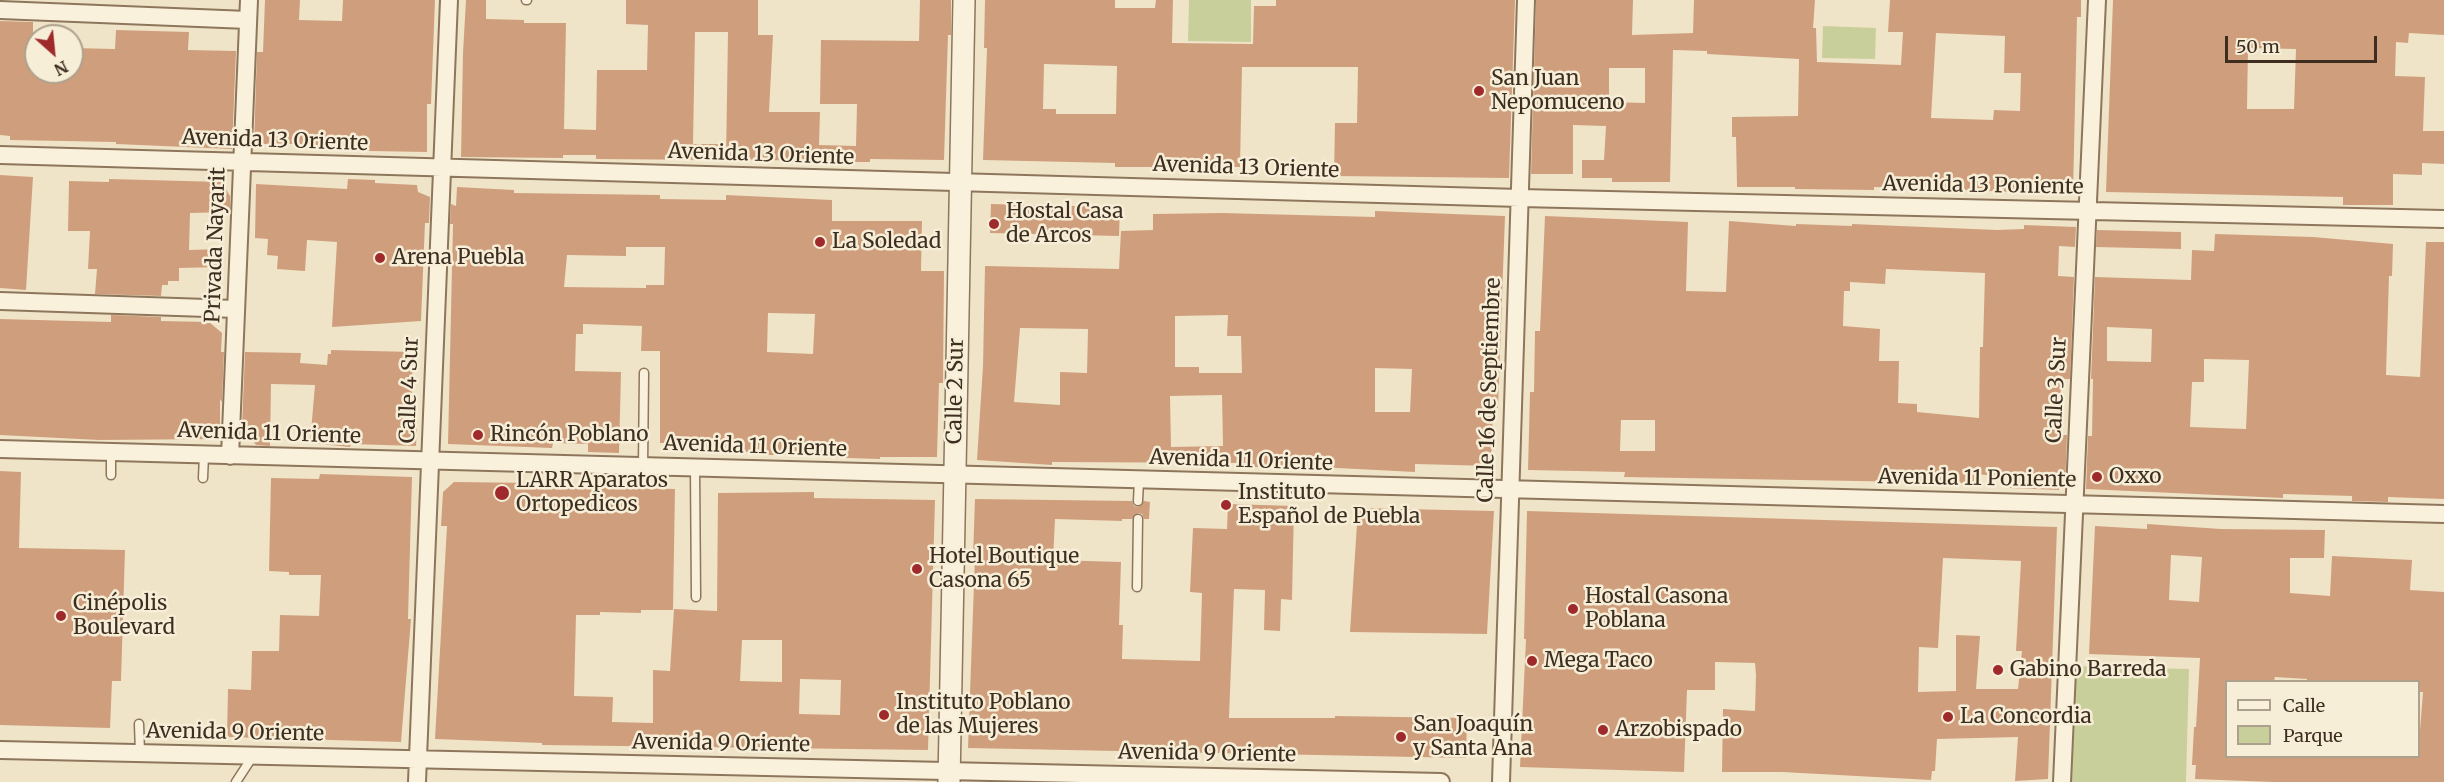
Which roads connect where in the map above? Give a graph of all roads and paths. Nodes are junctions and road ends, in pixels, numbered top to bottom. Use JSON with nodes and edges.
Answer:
{"nodes":[{"id":1,"x":249,"y":0,"type":"edge"},
{"id":2,"x":449,"y":0,"type":"edge"},
{"id":3,"x":964,"y":0,"type":"edge"},
{"id":4,"x":1526,"y":0,"type":"edge"},
{"id":5,"x":2097,"y":0,"type":"edge"},
{"id":6,"x":0,"y":10,"type":"edge"},
{"id":7,"x":248,"y":20,"type":"junction"},
{"id":8,"x":0,"y":155,"type":"edge"},
{"id":9,"x":242,"y":163,"type":"junction"},
{"id":10,"x":442,"y":169,"type":"junction"},
{"id":11,"x":961,"y":182,"type":"junction"},
{"id":12,"x":1520,"y":198,"type":"junction"},
{"id":13,"x":2088,"y":211,"type":"junction"},
{"id":14,"x":2444,"y":219,"type":"edge"},
{"id":15,"x":0,"y":301,"type":"edge"},
{"id":16,"x":236,"y":309,"type":"junction"},
{"id":17,"x":644,"y":373,"type":"dead end"},
{"id":18,"x":0,"y":449,"type":"edge"},
{"id":19,"x":111,"y":452,"type":"junction"},
{"id":20,"x":204,"y":455,"type":"junction"},
{"id":21,"x":230,"y":456,"type":"junction"},
{"id":22,"x":430,"y":461,"type":"junction"},
{"id":23,"x":643,"y":466,"type":"junction"},
{"id":24,"x":695,"y":468,"type":"junction"},
{"id":25,"x":111,"y":475,"type":"dead end"},
{"id":26,"x":954,"y":475,"type":"junction"},
{"id":27,"x":203,"y":478,"type":"dead end"},
{"id":28,"x":1139,"y":480,"type":"junction"},
{"id":29,"x":1509,"y":491,"type":"junction"},
{"id":30,"x":1138,"y":501,"type":"dead end"},
{"id":31,"x":2075,"y":504,"type":"junction"},
{"id":32,"x":2444,"y":514,"type":"edge"},
{"id":33,"x":1138,"y":519,"type":"dead end"},
{"id":34,"x":1137,"y":587,"type":"dead end"},
{"id":35,"x":696,"y":597,"type":"dead end"},
{"id":36,"x":139,"y":724,"type":"dead end"},
{"id":37,"x":0,"y":750,"type":"edge"},
{"id":38,"x":140,"y":753,"type":"junction"},
{"id":39,"x":253,"y":756,"type":"junction"},
{"id":40,"x":418,"y":759,"type":"junction"},
{"id":41,"x":949,"y":777,"type":"edge"},
{"id":42,"x":236,"y":782,"type":"edge"},
{"id":43,"x":417,"y":782,"type":"edge"},
{"id":44,"x":1441,"y":782,"type":"edge"},
{"id":45,"x":1501,"y":782,"type":"edge"},
{"id":46,"x":2062,"y":782,"type":"edge"}],
"edges":[{"from":1,"to":7,"type":"street","name":"Privada Nayarit"},
{"from":2,"to":10,"type":"street","name":"Calle 4 Sur"},
{"from":3,"to":11,"type":"street","name":"Calle 2 Sur"},
{"from":4,"to":12,"type":"street","name":"Calle 16 de Septiembre"},
{"from":5,"to":13,"type":"street","name":"Calle 3 Sur"},
{"from":6,"to":7,"type":"street"},
{"from":7,"to":9,"type":"street","name":"Privada Nayarit"},
{"from":8,"to":9,"type":"street","name":"Avenida 13 Oriente"},
{"from":9,"to":10,"type":"street","name":"Avenida 13 Oriente"},
{"from":9,"to":16,"type":"street","name":"Privada Nayarit"},
{"from":10,"to":11,"type":"street","name":"Avenida 13 Oriente"},
{"from":10,"to":22,"type":"street","name":"Calle 4 Sur"},
{"from":11,"to":12,"type":"street","name":"Avenida 13 Oriente"},
{"from":11,"to":26,"type":"street","name":"Calle 2 Sur"},
{"from":12,"to":13,"type":"street","name":"Avenida 13 Poniente"},
{"from":12,"to":29,"type":"street","name":"Calle 16 de Septiembre"},
{"from":13,"to":14,"type":"street","name":"Avenida 13 Poniente"},
{"from":13,"to":31,"type":"street","name":"Calle 3 Sur"},
{"from":15,"to":16,"type":"street"},
{"from":16,"to":21,"type":"street","name":"Privada Nayarit"},
{"from":17,"to":23,"type":"lane"},
{"from":18,"to":19,"type":"street","name":"Avenida 11 Oriente"},
{"from":19,"to":20,"type":"street","name":"Avenida 11 Oriente"},
{"from":19,"to":25,"type":"lane"},
{"from":20,"to":21,"type":"street","name":"Avenida 11 Oriente"},
{"from":20,"to":27,"type":"lane"},
{"from":21,"to":22,"type":"street","name":"Avenida 11 Oriente"},
{"from":22,"to":23,"type":"street","name":"Avenida 11 Oriente"},
{"from":22,"to":40,"type":"street","name":"Calle 4 Sur"},
{"from":23,"to":24,"type":"street","name":"Avenida 11 Oriente"},
{"from":24,"to":26,"type":"street","name":"Avenida 11 Oriente"},
{"from":24,"to":35,"type":"lane"},
{"from":26,"to":28,"type":"street","name":"Avenida 11 Oriente"},
{"from":26,"to":41,"type":"street","name":"Calle 2 Sur"},
{"from":28,"to":29,"type":"street","name":"Avenida 11 Oriente"},
{"from":28,"to":30,"type":"lane"},
{"from":29,"to":31,"type":"street","name":"Avenida 11 Poniente"},
{"from":29,"to":45,"type":"street","name":"Calle 16 de Septiembre"},
{"from":31,"to":32,"type":"street","name":"Avenida 11 Poniente"},
{"from":31,"to":46,"type":"street","name":"Calle 3 Sur"},
{"from":33,"to":34,"type":"lane"},
{"from":36,"to":38,"type":"lane"},
{"from":37,"to":38,"type":"street","name":"Avenida 9 Oriente"},
{"from":38,"to":39,"type":"street","name":"Avenida 9 Oriente"},
{"from":39,"to":40,"type":"street","name":"Avenida 9 Oriente"},
{"from":39,"to":42,"type":"lane"},
{"from":40,"to":41,"type":"street","name":"Avenida 9 Oriente"},
{"from":40,"to":43,"type":"street","name":"Calle 4 Sur"},
{"from":41,"to":44,"type":"street","name":"Avenida 9 Oriente"}]}
